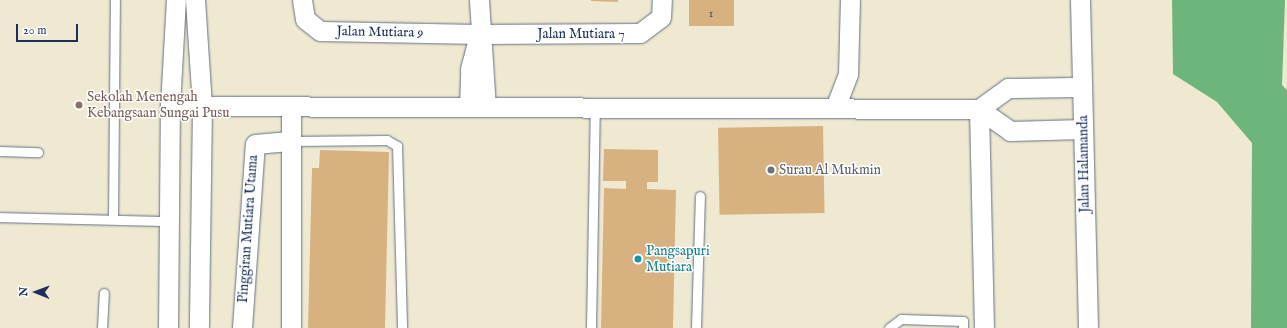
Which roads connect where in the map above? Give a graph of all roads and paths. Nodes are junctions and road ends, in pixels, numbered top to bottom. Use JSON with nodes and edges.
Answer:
{"nodes":[{"id":1,"x":115,"y":0,"type":"edge"},
{"id":2,"x":176,"y":0,"type":"edge"},
{"id":3,"x":195,"y":0,"type":"edge"},
{"id":4,"x":302,"y":0,"type":"edge"},
{"id":5,"x":479,"y":0,"type":"edge"},
{"id":6,"x":662,"y":0,"type":"edge"},
{"id":7,"x":850,"y":0,"type":"edge"},
{"id":8,"x":1080,"y":0,"type":"edge"},
{"id":9,"x":479,"y":34,"type":"junction"},
{"id":10,"x":1082,"y":87,"type":"junction"},
{"id":11,"x":170,"y":106,"type":"junction"},
{"id":12,"x":202,"y":106,"type":"junction"},
{"id":13,"x":291,"y":106,"type":"junction"},
{"id":14,"x":478,"y":107,"type":"junction"},
{"id":15,"x":595,"y":107,"type":"junction"},
{"id":16,"x":835,"y":108,"type":"junction"},
{"id":17,"x":979,"y":109,"type":"junction"},
{"id":18,"x":1083,"y":129,"type":"junction"},
{"id":19,"x":292,"y":141,"type":"junction"},
{"id":20,"x":0,"y":152,"type":"edge"},
{"id":21,"x":38,"y":152,"type":"dead end"},
{"id":22,"x":700,"y":196,"type":"dead end"},
{"id":23,"x":0,"y":217,"type":"edge"},
{"id":24,"x":112,"y":218,"type":"junction"},
{"id":25,"x":169,"y":221,"type":"junction"},
{"id":26,"x":104,"y":293,"type":"dead end"},
{"id":27,"x":102,"y":328,"type":"edge"},
{"id":28,"x":168,"y":328,"type":"edge"},
{"id":29,"x":199,"y":328,"type":"edge"},
{"id":30,"x":242,"y":328,"type":"edge"},
{"id":31,"x":291,"y":328,"type":"edge"},
{"id":32,"x":402,"y":328,"type":"edge"},
{"id":33,"x":590,"y":328,"type":"edge"},
{"id":34,"x":696,"y":328,"type":"edge"},
{"id":35,"x":889,"y":328,"type":"edge"},
{"id":36,"x":963,"y":328,"type":"edge"},
{"id":37,"x":984,"y":328,"type":"edge"},
{"id":38,"x":1088,"y":328,"type":"edge"}],
"edges":[{"from":1,"to":24,"type":"lane"},
{"from":2,"to":11,"type":"street"},
{"from":3,"to":12,"type":"street"},
{"from":4,"to":9,"type":"street","name":"Jalan Mutiara 9"},
{"from":5,"to":9,"type":"street"},
{"from":6,"to":9,"type":"street","name":"Jalan Mutiara 7"},
{"from":7,"to":16,"type":"street"},
{"from":8,"to":10,"type":"street","name":"Jalan Halamanda"},
{"from":9,"to":14,"type":"street"},
{"from":10,"to":17,"type":"street"},
{"from":10,"to":18,"type":"street","name":"Jalan Halamanda"},
{"from":11,"to":12,"type":"street"},
{"from":11,"to":25,"type":"street"},
{"from":12,"to":13,"type":"street"},
{"from":12,"to":29,"type":"street"},
{"from":13,"to":14,"type":"street"},
{"from":13,"to":19,"type":"street"},
{"from":14,"to":15,"type":"street"},
{"from":15,"to":16,"type":"street"},
{"from":15,"to":33,"type":"lane"},
{"from":16,"to":17,"type":"street"},
{"from":17,"to":18,"type":"street"},
{"from":17,"to":37,"type":"street"},
{"from":18,"to":38,"type":"street","name":"Jalan Halamanda"},
{"from":19,"to":30,"type":"street","name":"Pinggiran Mutiara Utama"},
{"from":19,"to":31,"type":"street"},
{"from":19,"to":32,"type":"lane"},
{"from":20,"to":21,"type":"lane"},
{"from":22,"to":34,"type":"lane"},
{"from":23,"to":24,"type":"lane"},
{"from":24,"to":25,"type":"lane"},
{"from":25,"to":28,"type":"street"},
{"from":26,"to":27,"type":"lane"},
{"from":35,"to":36,"type":"lane"}]}
